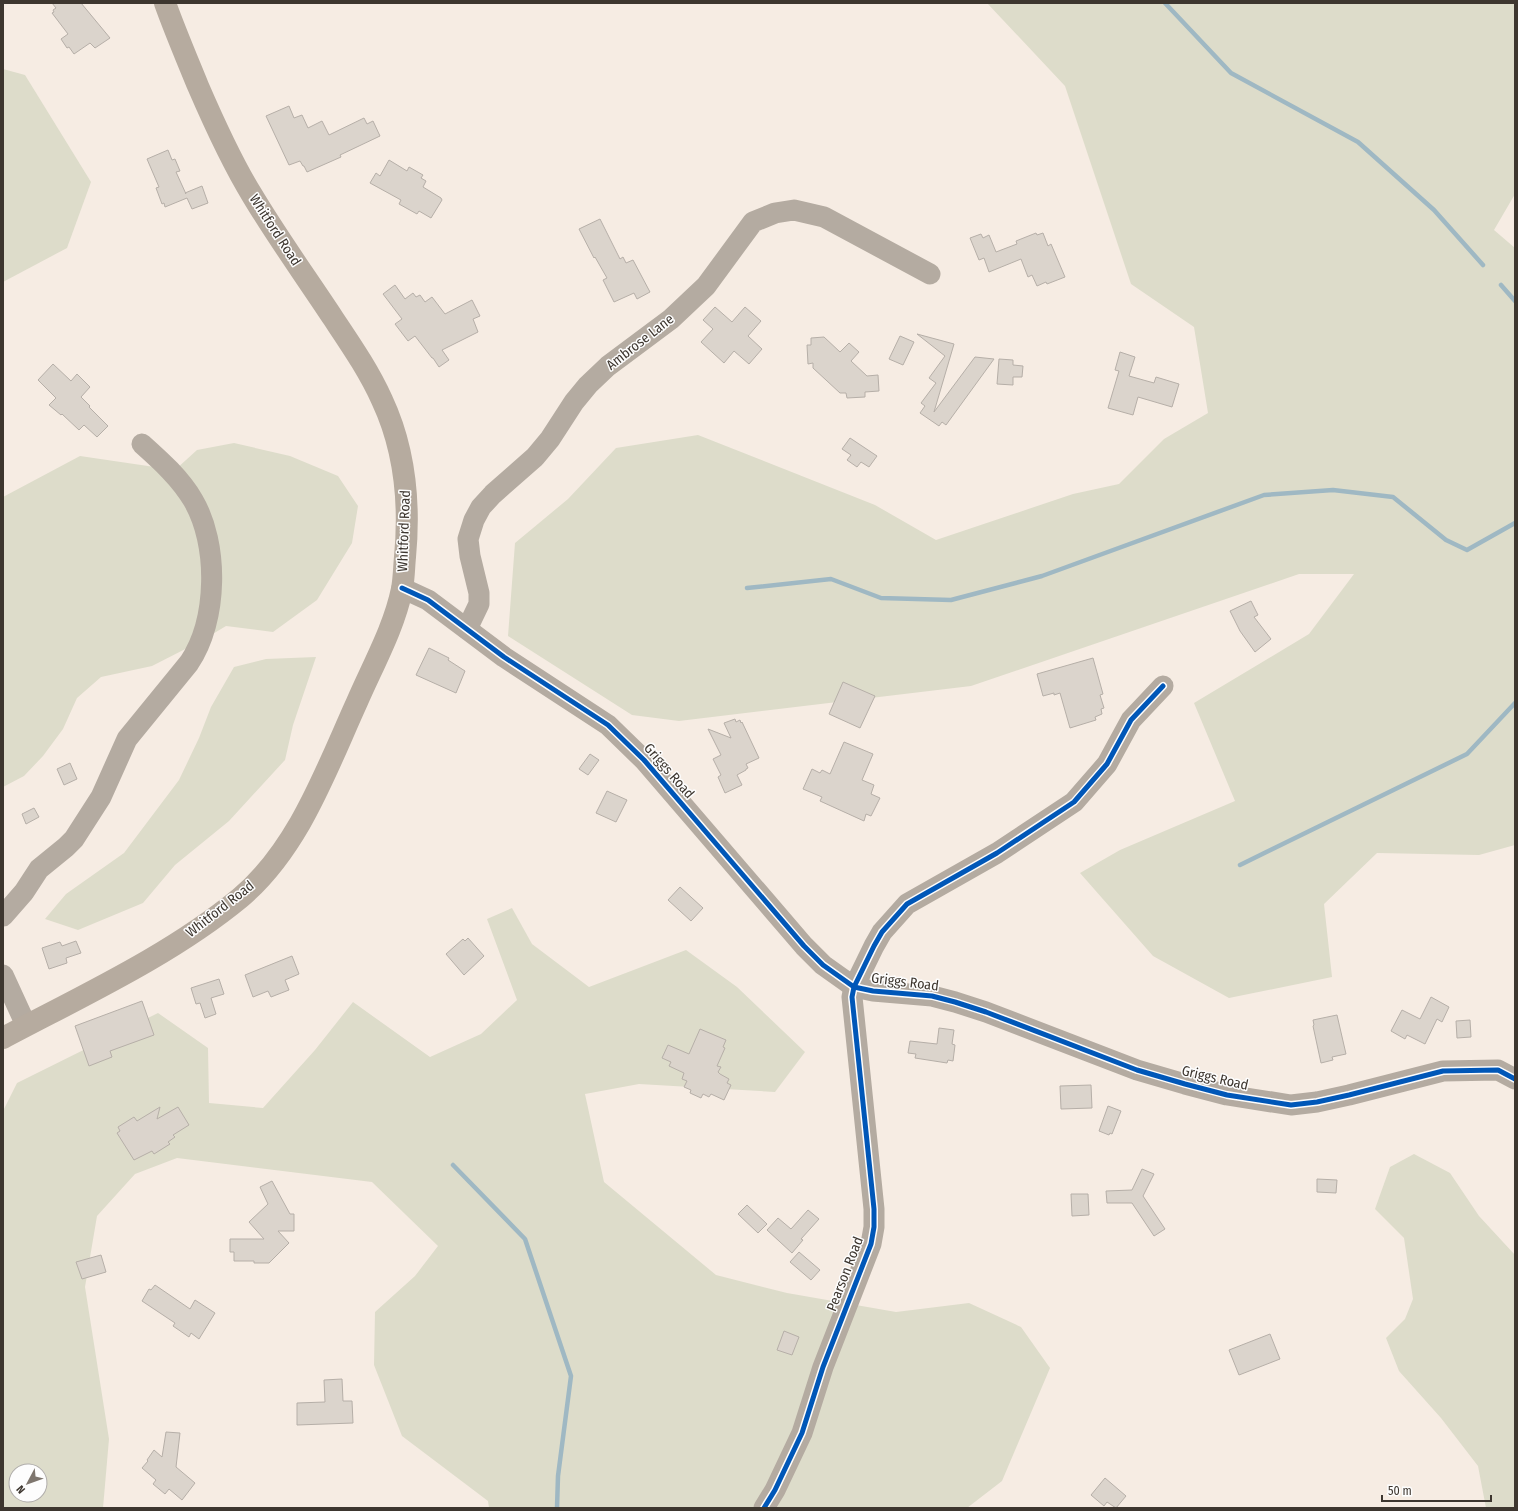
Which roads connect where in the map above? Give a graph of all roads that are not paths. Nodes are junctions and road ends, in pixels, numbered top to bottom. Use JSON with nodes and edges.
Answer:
{"nodes":[{"id":1,"x":165,"y":3,"type":"edge"},
{"id":2,"x":930,"y":274,"type":"dead end"},
{"id":3,"x":142,"y":444,"type":"dead end"},
{"id":4,"x":402,"y":588,"type":"junction"},
{"id":5,"x":466,"y":629,"type":"junction"},
{"id":6,"x":1164,"y":686,"type":"dead end"},
{"id":7,"x":3,"y":916,"type":"edge"},
{"id":8,"x":3,"y":976,"type":"edge"},
{"id":9,"x":854,"y":987,"type":"junction"},
{"id":10,"x":26,"y":1025,"type":"junction"},
{"id":11,"x":3,"y":1038,"type":"edge"},
{"id":12,"x":1515,"y":1079,"type":"edge"},
{"id":13,"x":764,"y":1508,"type":"edge"}],
"edges":[{"from":1,"to":4,"type":"main road","name":"Whitford Road"},
{"from":2,"to":5,"type":"street","name":"Ambrose Lane"},
{"from":3,"to":7,"type":"street"},
{"from":4,"to":5,"type":"street","name":"Griggs Road"},
{"from":4,"to":10,"type":"main road","name":"Whitford Road"},
{"from":5,"to":9,"type":"street","name":"Griggs Road"},
{"from":6,"to":9,"type":"street"},
{"from":8,"to":10,"type":"street"},
{"from":9,"to":12,"type":"street","name":"Griggs Road"},
{"from":9,"to":13,"type":"street","name":"Pearson Road"},
{"from":10,"to":11,"type":"main road","name":"Whitford Road"}]}
